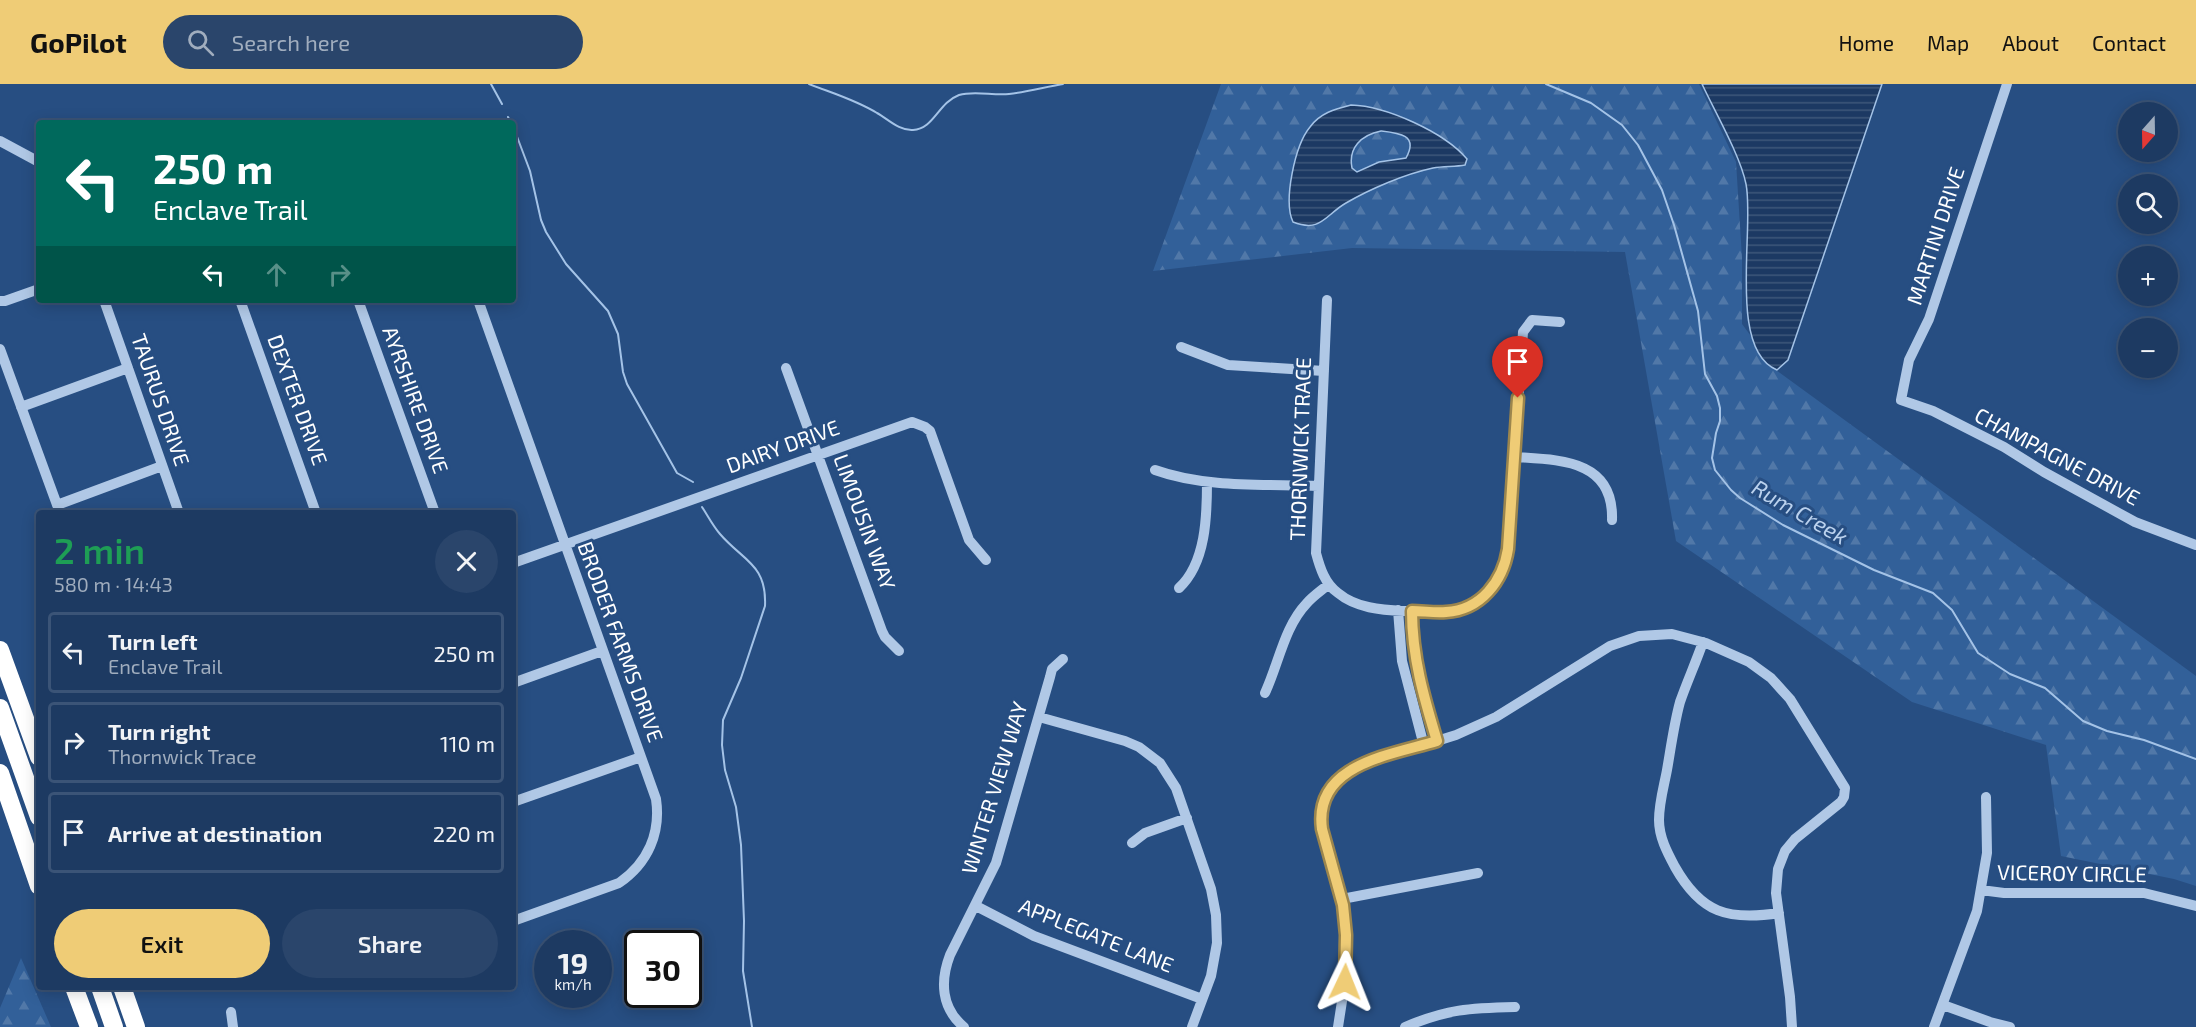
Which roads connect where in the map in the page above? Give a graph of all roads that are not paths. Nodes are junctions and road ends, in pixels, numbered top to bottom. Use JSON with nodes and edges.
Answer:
{"nodes":[{"id":1,"x":2007,"y":84,"type":"edge"},
{"id":2,"x":0,"y":141,"type":"edge"},
{"id":3,"x":36,"y":160,"type":"edge"},
{"id":4,"x":36,"y":290,"type":"edge"},
{"id":5,"x":1327,"y":300,"type":"dead end"},
{"id":6,"x":0,"y":301,"type":"edge"},
{"id":7,"x":105,"y":303,"type":"edge"},
{"id":8,"x":241,"y":303,"type":"edge"},
{"id":9,"x":359,"y":303,"type":"edge"},
{"id":10,"x":479,"y":303,"type":"edge"},
{"id":11,"x":1560,"y":322,"type":"dead end"},
{"id":12,"x":1181,"y":346,"type":"dead end"},
{"id":13,"x":0,"y":349,"type":"edge"},
{"id":14,"x":128,"y":368,"type":"junction"},
{"id":15,"x":786,"y":369,"type":"dead end"},
{"id":16,"x":1324,"y":371,"type":"junction"},
{"id":17,"x":1901,"y":400,"type":"joint"},
{"id":18,"x":21,"y":407,"type":"junction"},
{"id":19,"x":819,"y":455,"type":"junction"},
{"id":20,"x":1515,"y":457,"type":"junction"},
{"id":21,"x":162,"y":466,"type":"junction"},
{"id":22,"x":1155,"y":470,"type":"dead end"},
{"id":23,"x":1207,"y":482,"type":"junction"},
{"id":24,"x":1318,"y":486,"type":"junction"},
{"id":25,"x":59,"y":509,"type":"edge"},
{"id":26,"x":178,"y":510,"type":"edge"},
{"id":27,"x":315,"y":510,"type":"edge"},
{"id":28,"x":434,"y":510,"type":"edge"},
{"id":29,"x":1612,"y":520,"type":"dead end"},
{"id":30,"x":565,"y":545,"type":"junction"},
{"id":31,"x":2196,"y":545,"type":"edge"},
{"id":32,"x":986,"y":560,"type":"dead end"},
{"id":33,"x":516,"y":562,"type":"edge"},
{"id":34,"x":1329,"y":584,"type":"junction"},
{"id":35,"x":1179,"y":588,"type":"dead end"},
{"id":36,"x":1398,"y":610,"type":"junction"},
{"id":37,"x":1412,"y":611,"type":"junction"},
{"id":38,"x":1703,"y":642,"type":"junction"},
{"id":39,"x":0,"y":650,"type":"edge"},
{"id":40,"x":602,"y":651,"type":"junction"},
{"id":41,"x":899,"y":651,"type":"dead end"},
{"id":42,"x":1063,"y":659,"type":"dead end"},
{"id":43,"x":1418,"y":674,"type":"junction"},
{"id":44,"x":1406,"y":680,"type":"junction"},
{"id":45,"x":516,"y":682,"type":"edge"},
{"id":46,"x":1265,"y":693,"type":"dead end"},
{"id":47,"x":0,"y":708,"type":"edge"},
{"id":48,"x":1039,"y":717,"type":"junction"},
{"id":49,"x":1437,"y":741,"type":"junction"},
{"id":50,"x":1424,"y":746,"type":"junction"},
{"id":51,"x":36,"y":749,"type":"edge"},
{"id":52,"x":641,"y":757,"type":"junction"},
{"id":53,"x":0,"y":773,"type":"edge"},
{"id":54,"x":1986,"y":797,"type":"dead end"},
{"id":55,"x":516,"y":801,"type":"edge"},
{"id":56,"x":36,"y":809,"type":"edge"},
{"id":57,"x":1187,"y":818,"type":"junction"},
{"id":58,"x":1132,"y":843,"type":"dead end"},
{"id":59,"x":1478,"y":873,"type":"dead end"},
{"id":60,"x":36,"y":877,"type":"edge"},
{"id":61,"x":1981,"y":890,"type":"junction"},
{"id":62,"x":1341,"y":899,"type":"junction"},
{"id":63,"x":976,"y":906,"type":"junction"},
{"id":64,"x":2196,"y":906,"type":"edge"},
{"id":65,"x":1779,"y":913,"type":"junction"},
{"id":66,"x":516,"y":920,"type":"edge"},
{"id":67,"x":75,"y":990,"type":"edge"},
{"id":68,"x":101,"y":990,"type":"edge"},
{"id":69,"x":123,"y":990,"type":"edge"},
{"id":70,"x":1202,"y":999,"type":"junction"},
{"id":71,"x":1943,"y":1005,"type":"junction"},
{"id":72,"x":1515,"y":1006,"type":"dead end"},
{"id":73,"x":231,"y":1012,"type":"dead end"},
{"id":74,"x":89,"y":1027,"type":"edge"},
{"id":75,"x":114,"y":1027,"type":"edge"},
{"id":76,"x":136,"y":1027,"type":"edge"},
{"id":77,"x":233,"y":1027,"type":"edge"},
{"id":78,"x":964,"y":1027,"type":"edge"},
{"id":79,"x":1192,"y":1027,"type":"edge"},
{"id":80,"x":1338,"y":1027,"type":"edge"},
{"id":81,"x":1405,"y":1027,"type":"edge"},
{"id":82,"x":1792,"y":1027,"type":"edge"},
{"id":83,"x":1934,"y":1027,"type":"edge"},
{"id":84,"x":2010,"y":1027,"type":"edge"}],
"edges":[{"from":1,"to":17,"type":"street","name":"MARTINI DRIVE"},
{"from":2,"to":3,"type":"street"},
{"from":4,"to":6,"type":"street"},
{"from":5,"to":16,"type":"street","name":"THORNWICK TRACE"},
{"from":7,"to":14,"type":"street","name":"TAURUS DRIVE"},
{"from":8,"to":27,"type":"street","name":"DEXTER DRIVE"},
{"from":9,"to":28,"type":"street","name":"AYRSHIRE DRIVE"},
{"from":10,"to":30,"type":"street","name":"BRODER FARMS DRIVE"},
{"from":11,"to":20,"type":"street"},
{"from":12,"to":16,"type":"street"},
{"from":13,"to":18,"type":"street"},
{"from":14,"to":18,"type":"street"},
{"from":14,"to":21,"type":"street","name":"TAURUS DRIVE"},
{"from":15,"to":19,"type":"street","name":"LIMOUSIN WAY"},
{"from":16,"to":24,"type":"street","name":"THORNWICK TRACE"},
{"from":17,"to":31,"type":"street","name":"CHAMPAGNE DRIVE"},
{"from":18,"to":25,"type":"street"},
{"from":19,"to":30,"type":"street","name":"DAIRY DRIVE"},
{"from":19,"to":32,"type":"street","name":"DAIRY DRIVE"},
{"from":19,"to":41,"type":"street","name":"LIMOUSIN WAY"},
{"from":20,"to":29,"type":"street"},
{"from":20,"to":37,"type":"street"},
{"from":21,"to":25,"type":"street"},
{"from":21,"to":26,"type":"street","name":"TAURUS DRIVE"},
{"from":22,"to":23,"type":"street"},
{"from":23,"to":24,"type":"street"},
{"from":23,"to":35,"type":"street"},
{"from":24,"to":34,"type":"street","name":"THORNWICK TRACE"},
{"from":30,"to":33,"type":"street","name":"DAIRY DRIVE"},
{"from":30,"to":40,"type":"street","name":"BRODER FARMS DRIVE"},
{"from":34,"to":36,"type":"street"},
{"from":34,"to":46,"type":"street"},
{"from":36,"to":37,"type":"street"},
{"from":36,"to":44,"type":"street"},
{"from":37,"to":43,"type":"street"},
{"from":38,"to":49,"type":"street"},
{"from":38,"to":65,"type":"street"},
{"from":38,"to":65,"type":"street"},
{"from":39,"to":51,"type":"highway"},
{"from":40,"to":45,"type":"street"},
{"from":40,"to":52,"type":"street","name":"BRODER FARMS DRIVE"},
{"from":42,"to":48,"type":"street","name":"WINTER VIEW WAY"},
{"from":43,"to":44,"type":"street"},
{"from":43,"to":49,"type":"street"},
{"from":44,"to":50,"type":"street"},
{"from":47,"to":56,"type":"highway"},
{"from":48,"to":57,"type":"street"},
{"from":48,"to":63,"type":"street","name":"WINTER VIEW WAY"},
{"from":49,"to":50,"type":"street"},
{"from":50,"to":62,"type":"street"},
{"from":52,"to":55,"type":"street"},
{"from":52,"to":66,"type":"street","name":"BRODER FARMS DRIVE"},
{"from":53,"to":60,"type":"highway"},
{"from":54,"to":61,"type":"street"},
{"from":57,"to":58,"type":"street"},
{"from":57,"to":70,"type":"street"},
{"from":59,"to":62,"type":"street"},
{"from":61,"to":64,"type":"street","name":"VICEROY CIRCLE"},
{"from":61,"to":71,"type":"street"},
{"from":62,"to":80,"type":"street"},
{"from":63,"to":70,"type":"street","name":"APPLEGATE LANE"},
{"from":63,"to":78,"type":"street","name":"WINTER VIEW WAY"},
{"from":65,"to":82,"type":"street"},
{"from":67,"to":74,"type":"highway"},
{"from":68,"to":75,"type":"highway"},
{"from":69,"to":76,"type":"highway"},
{"from":70,"to":79,"type":"street"},
{"from":71,"to":83,"type":"street"},
{"from":71,"to":84,"type":"street"},
{"from":72,"to":81,"type":"street"},
{"from":73,"to":77,"type":"street"}]}
